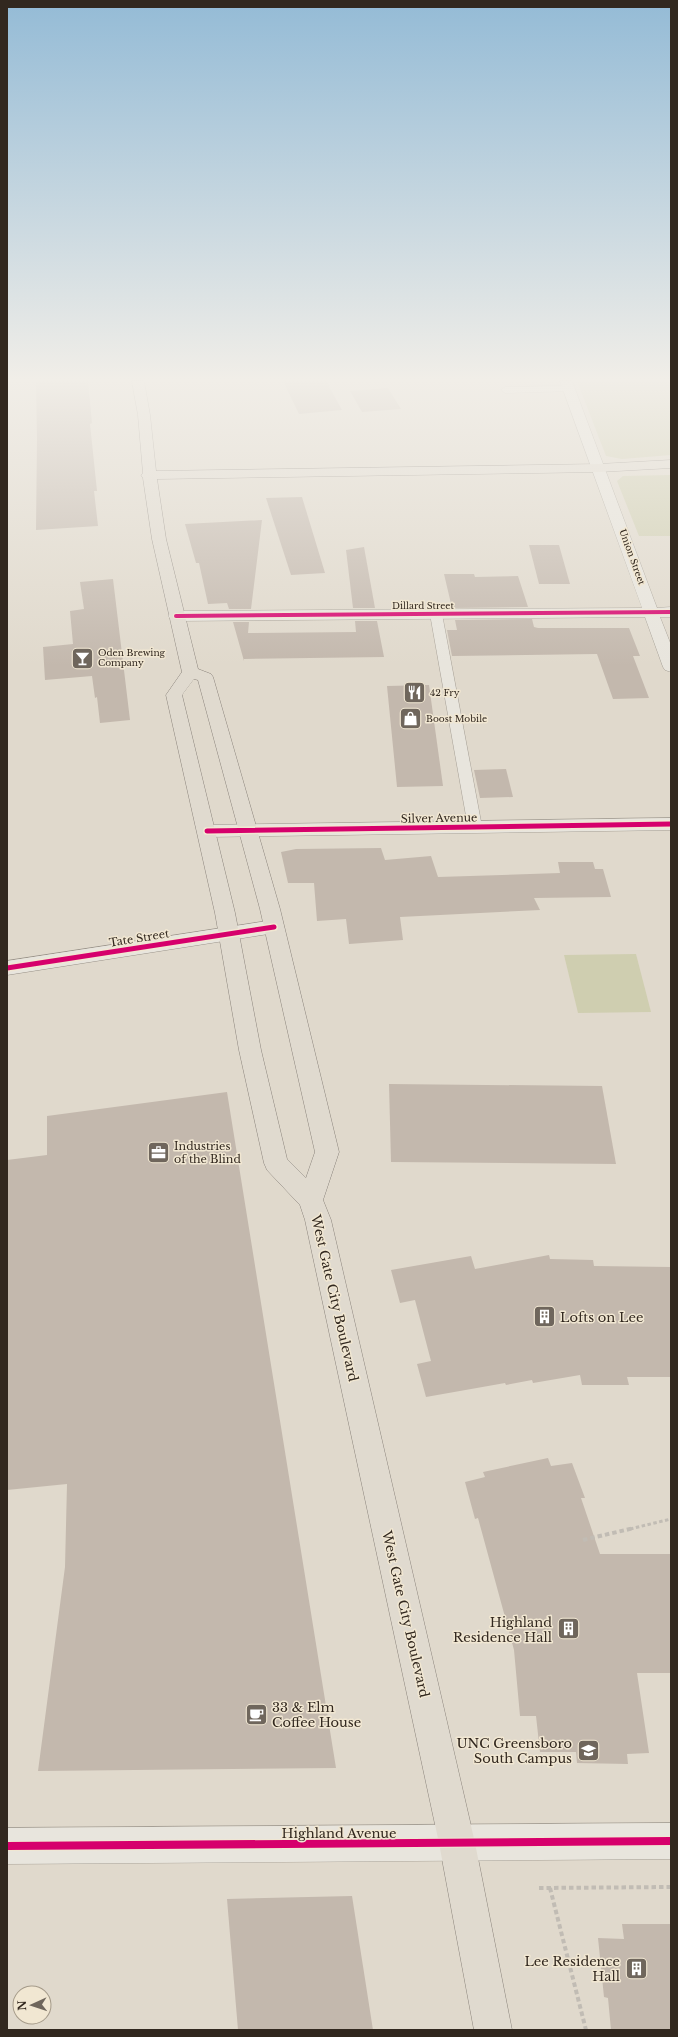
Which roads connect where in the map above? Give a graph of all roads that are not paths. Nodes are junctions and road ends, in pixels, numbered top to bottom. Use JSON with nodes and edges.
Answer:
{"nodes":[{"id":1,"x":148,"y":476,"type":"edge"},
{"id":2,"x":602,"y":476,"type":"edge"},
{"id":3,"x":652,"y":612,"type":"junction"},
{"id":4,"x":671,"y":612,"type":"edge"},
{"id":5,"x":436,"y":614,"type":"junction"},
{"id":6,"x":176,"y":616,"type":"junction"},
{"id":7,"x":671,"y":667,"type":"edge"},
{"id":8,"x":190,"y":672,"type":"junction"},
{"id":9,"x":671,"y":824,"type":"edge"},
{"id":10,"x":475,"y":827,"type":"junction"},
{"id":11,"x":206,"y":831,"type":"junction"},
{"id":12,"x":248,"y":831,"type":"junction"},
{"id":13,"x":274,"y":927,"type":"junction"},
{"id":14,"x":229,"y":933,"type":"junction"},
{"id":15,"x":7,"y":968,"type":"edge"},
{"id":16,"x":311,"y":1200,"type":"junction"},
{"id":17,"x":671,"y":1841,"type":"edge"},
{"id":18,"x":457,"y":1844,"type":"junction"},
{"id":19,"x":7,"y":1846,"type":"edge"},
{"id":20,"x":493,"y":2030,"type":"edge"}],
"edges":[{"from":1,"to":6,"type":"main road"},
{"from":2,"to":3,"type":"street","name":"Union Street"},
{"from":3,"to":4,"type":"street","name":"Dillard Street"},
{"from":3,"to":5,"type":"street","name":"Dillard Street"},
{"from":3,"to":7,"type":"street","name":"Union Street"},
{"from":5,"to":6,"type":"street","name":"Dillard Street"},
{"from":5,"to":10,"type":"lane"},
{"from":6,"to":8,"type":"main road"},
{"from":8,"to":11,"type":"main road","name":"West Gate City Boulevard"},
{"from":8,"to":12,"type":"main road","name":"West Gate City Boulevard"},
{"from":9,"to":10,"type":"street","name":"Silver Avenue"},
{"from":10,"to":12,"type":"street","name":"Silver Avenue"},
{"from":11,"to":12,"type":"street","name":"Silver Avenue"},
{"from":11,"to":14,"type":"main road","name":"West Gate City Boulevard"},
{"from":12,"to":13,"type":"main road","name":"West Gate City Boulevard"},
{"from":13,"to":14,"type":"street","name":"Tate Street"},
{"from":13,"to":16,"type":"main road","name":"West Gate City Boulevard"},
{"from":14,"to":15,"type":"street","name":"Tate Street"},
{"from":14,"to":16,"type":"main road","name":"West Gate City Boulevard"},
{"from":16,"to":18,"type":"main road","name":"West Gate City Boulevard"},
{"from":17,"to":18,"type":"street","name":"Highland Avenue"},
{"from":18,"to":19,"type":"street","name":"Highland Avenue"},
{"from":18,"to":20,"type":"main road","name":"West Gate City Boulevard"}]}
